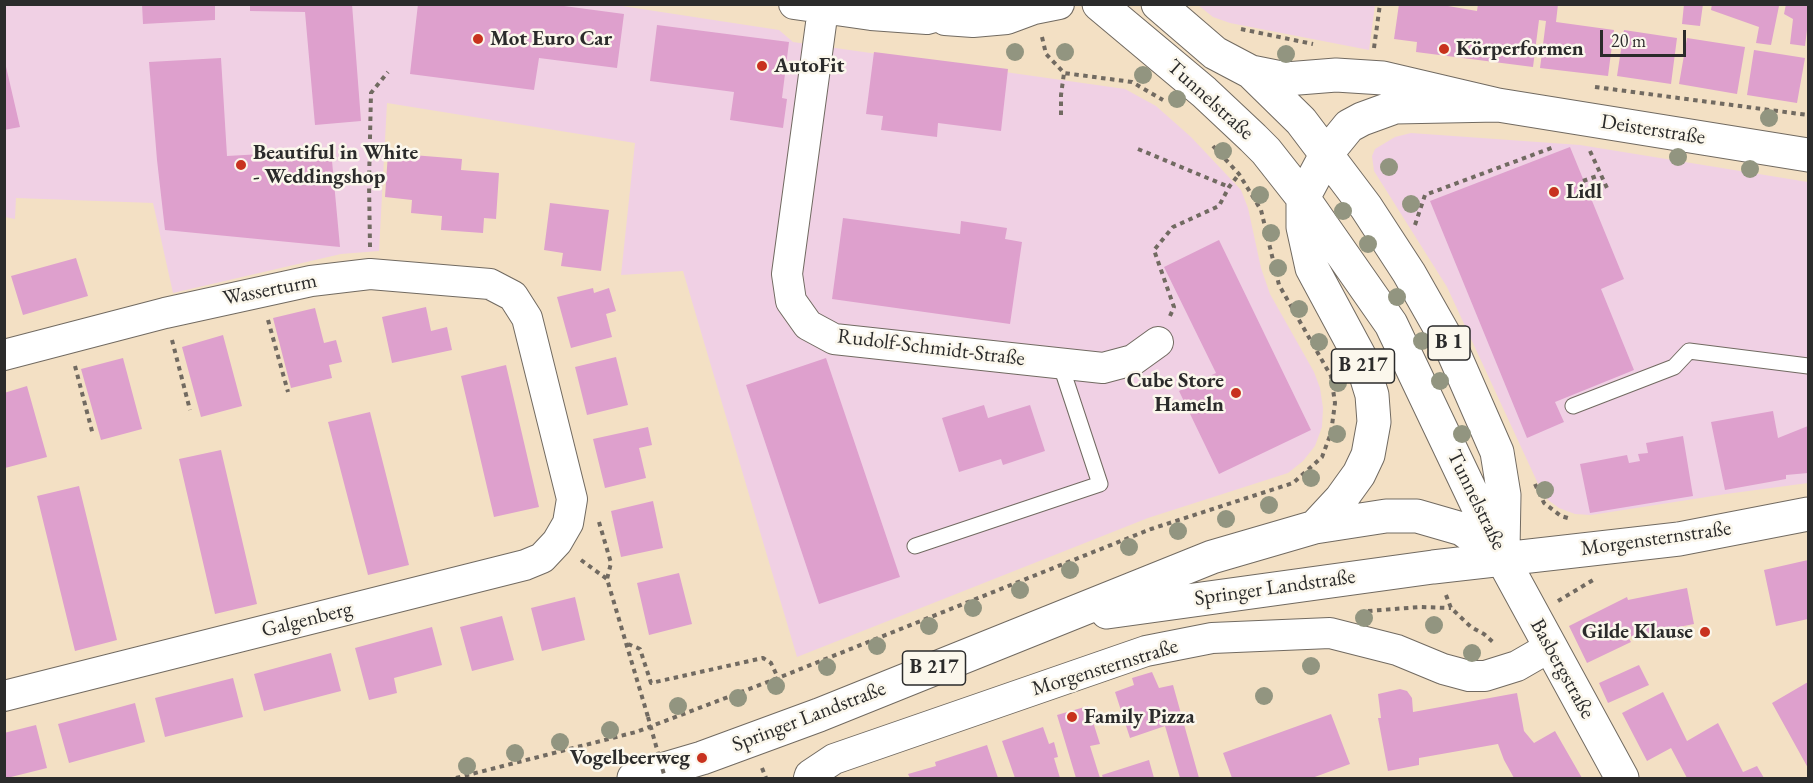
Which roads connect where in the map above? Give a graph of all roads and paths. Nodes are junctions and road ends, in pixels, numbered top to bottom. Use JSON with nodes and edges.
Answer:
{"nodes":[{"id":1,"x":900,"y":4,"type":"edge"},
{"id":2,"x":971,"y":4,"type":"edge"},
{"id":3,"x":1099,"y":4,"type":"edge"},
{"id":4,"x":1158,"y":4,"type":"edge"},
{"id":5,"x":1380,"y":4,"type":"edge"},
{"id":6,"x":808,"y":7,"type":"edge"},
{"id":7,"x":1046,"y":7,"type":"edge"},
{"id":8,"x":871,"y":15,"type":"junction"},
{"id":9,"x":927,"y":19,"type":"junction"},
{"id":10,"x":1238,"y":29,"type":"dead end"},
{"id":11,"x":1314,"y":45,"type":"dead end"},
{"id":12,"x":388,"y":72,"type":"dead end"},
{"id":13,"x":1251,"y":72,"type":"junction"},
{"id":14,"x":1064,"y":74,"type":"junction"},
{"id":15,"x":1370,"y":77,"type":"junction"},
{"id":16,"x":1168,"y":104,"type":"dead end"},
{"id":17,"x":1498,"y":105,"type":"junction"},
{"id":18,"x":1061,"y":115,"type":"dead end"},
{"id":19,"x":1210,"y":143,"type":"dead end"},
{"id":20,"x":1556,"y":146,"type":"dead end"},
{"id":21,"x":1138,"y":149,"type":"dead end"},
{"id":22,"x":1327,"y":153,"type":"junction"},
{"id":23,"x":1809,"y":155,"type":"edge"},
{"id":24,"x":1239,"y":174,"type":"junction"},
{"id":25,"x":1600,"y":175,"type":"dead end"},
{"id":26,"x":1584,"y":181,"type":"dead end"},
{"id":27,"x":1229,"y":188,"type":"junction"},
{"id":28,"x":1303,"y":198,"type":"junction"},
{"id":29,"x":1414,"y":229,"type":"dead end"},
{"id":30,"x":370,"y":274,"type":"junction"},
{"id":31,"x":260,"y":291,"type":"junction"},
{"id":32,"x":165,"y":314,"type":"junction"},
{"id":33,"x":527,"y":318,"type":"joint"},
{"id":34,"x":68,"y":339,"type":"junction"},
{"id":35,"x":1158,"y":342,"type":"joint"},
{"id":36,"x":4,"y":355,"type":"edge"},
{"id":37,"x":1060,"y":363,"type":"junction"},
{"id":38,"x":1808,"y":365,"type":"edge"},
{"id":39,"x":288,"y":392,"type":"dead end"},
{"id":40,"x":1573,"y":406,"type":"dead end"},
{"id":41,"x":190,"y":410,"type":"dead end"},
{"id":42,"x":93,"y":435,"type":"dead end"},
{"id":43,"x":1530,"y":474,"type":"dead end"},
{"id":44,"x":572,"y":499,"type":"junction"},
{"id":45,"x":1809,"y":513,"type":"edge"},
{"id":46,"x":1574,"y":520,"type":"dead end"},
{"id":47,"x":1315,"y":527,"type":"junction"},
{"id":48,"x":557,"y":542,"type":"junction"},
{"id":49,"x":915,"y":546,"type":"dead end"},
{"id":50,"x":1502,"y":558,"type":"junction"},
{"id":51,"x":1433,"y":567,"type":"junction"},
{"id":52,"x":1600,"y":577,"type":"dead end"},
{"id":53,"x":607,"y":579,"type":"junction"},
{"id":54,"x":1533,"y":616,"type":"junction"},
{"id":55,"x":1049,"y":621,"type":"junction"},
{"id":56,"x":628,"y":643,"type":"junction"},
{"id":57,"x":1495,"y":644,"type":"dead end"},
{"id":58,"x":1550,"y":647,"type":"junction"},
{"id":59,"x":778,"y":678,"type":"junction"},
{"id":60,"x":4,"y":696,"type":"edge"},
{"id":61,"x":456,"y":778,"type":"edge"},
{"id":62,"x":634,"y":778,"type":"edge"},
{"id":63,"x":665,"y":778,"type":"edge"},
{"id":64,"x":809,"y":778,"type":"edge"},
{"id":65,"x":1623,"y":778,"type":"edge"}],
"edges":[{"from":1,"to":8,"type":"street"},
{"from":2,"to":9,"type":"street"},
{"from":3,"to":28,"type":"main road","name":"Tunnelstraße","number":"B 1"},
{"from":4,"to":13,"type":"main road","name":"Tunnelstraße","number":"B 1"},
{"from":5,"to":15,"type":"path"},
{"from":6,"to":8,"type":"street"},
{"from":6,"to":37,"type":"street","name":"Rudolf-Schmidt-Straße"},
{"from":7,"to":9,"type":"street"},
{"from":7,"to":14,"type":"path"},
{"from":8,"to":9,"type":"street"},
{"from":10,"to":11,"type":"path"},
{"from":12,"to":30,"type":"path"},
{"from":13,"to":15,"type":"main road","name":"Deisterstraße"},
{"from":13,"to":22,"type":"main road","name":"Tunnelstraße","number":"B 1"},
{"from":14,"to":16,"type":"path"},
{"from":14,"to":18,"type":"path"},
{"from":15,"to":17,"type":"main road","name":"Deisterstraße"},
{"from":17,"to":22,"type":"main road","name":"Deisterstraße","number":"B 217"},
{"from":17,"to":23,"type":"main road","name":"Deisterstraße"},
{"from":19,"to":24,"type":"path"},
{"from":20,"to":29,"type":"path"},
{"from":21,"to":27,"type":"path"},
{"from":22,"to":28,"type":"main road","name":"Deisterstraße","number":"B 217"},
{"from":22,"to":50,"type":"main road","name":"Tunnelstraße","number":"B 1"},
{"from":24,"to":27,"type":"path"},
{"from":24,"to":59,"type":"path"},
{"from":25,"to":26,"type":"path"},
{"from":27,"to":35,"type":"path"},
{"from":28,"to":47,"type":"main road","number":"B 217"},
{"from":28,"to":50,"type":"main road","name":"Tunnelstraße","number":"B 1"},
{"from":30,"to":31,"type":"street","name":"Wasserturm"},
{"from":30,"to":33,"type":"street","name":"Wasserturm"},
{"from":31,"to":32,"type":"street","name":"Wasserturm"},
{"from":31,"to":39,"type":"path"},
{"from":32,"to":34,"type":"street","name":"Wasserturm"},
{"from":32,"to":41,"type":"path"},
{"from":33,"to":44,"type":"street","name":"Galgenberg"},
{"from":34,"to":36,"type":"street","name":"Wasserturm"},
{"from":34,"to":42,"type":"path"},
{"from":35,"to":37,"type":"street","name":"Rudolf-Schmidt-Straße"},
{"from":37,"to":49,"type":"lane"},
{"from":38,"to":40,"type":"lane"},
{"from":43,"to":46,"type":"path"},
{"from":44,"to":48,"type":"street","name":"Galgenberg"},
{"from":44,"to":53,"type":"path"},
{"from":45,"to":50,"type":"main road","name":"Morgensternstraße"},
{"from":47,"to":50,"type":"main road","number":"B 217"},
{"from":47,"to":55,"type":"main road","name":"Springer Landstraße","number":"B 217"},
{"from":48,"to":53,"type":"path"},
{"from":48,"to":60,"type":"street","name":"Galgenberg"},
{"from":50,"to":51,"type":"main road","name":"Springer Landstraße","number":"B 217"},
{"from":50,"to":54,"type":"main road","name":"Basbergstraße"},
{"from":51,"to":55,"type":"main road","name":"Springer Landstraße","number":"B 217"},
{"from":51,"to":57,"type":"path"},
{"from":52,"to":54,"type":"path"},
{"from":53,"to":56,"type":"path"},
{"from":54,"to":58,"type":"main road","name":"Basbergstraße"},
{"from":55,"to":62,"type":"main road","name":"Springer Landstraße","number":"B 217"},
{"from":56,"to":59,"type":"path"},
{"from":56,"to":63,"type":"path","bridge":true},
{"from":58,"to":64,"type":"street","name":"Morgensternstraße"},
{"from":58,"to":65,"type":"main road","name":"Basbergstraße"},
{"from":59,"to":61,"type":"path"}]}
